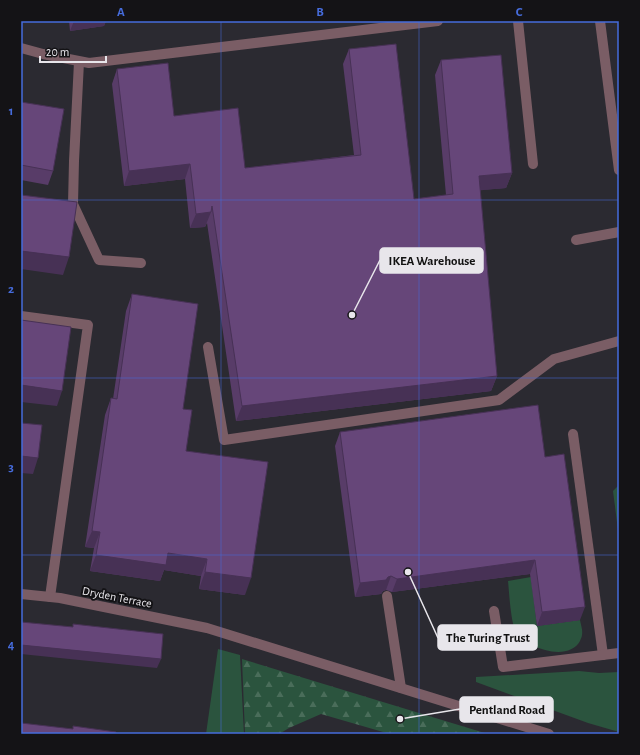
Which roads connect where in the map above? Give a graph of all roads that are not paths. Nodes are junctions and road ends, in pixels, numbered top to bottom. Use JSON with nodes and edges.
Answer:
{"nodes":[{"id":1,"x":432,"y":21,"type":"edge"},
{"id":2,"x":518,"y":21,"type":"edge"},
{"id":3,"x":600,"y":21,"type":"edge"},
{"id":4,"x":21,"y":48,"type":"edge"},
{"id":5,"x":79,"y":62,"type":"junction"},
{"id":6,"x":533,"y":164,"type":"dead end"},
{"id":7,"x":619,"y":170,"type":"edge"},
{"id":8,"x":619,"y":232,"type":"edge"},
{"id":9,"x":576,"y":240,"type":"dead end"},
{"id":10,"x":141,"y":263,"type":"dead end"},
{"id":11,"x":21,"y":316,"type":"edge"},
{"id":12,"x":619,"y":341,"type":"edge"},
{"id":13,"x":208,"y":347,"type":"dead end"},
{"id":14,"x":573,"y":434,"type":"dead end"},
{"id":15,"x":21,"y":594,"type":"edge"},
{"id":16,"x":387,"y":596,"type":"edge"},
{"id":17,"x":50,"y":597,"type":"junction"},
{"id":18,"x":494,"y":611,"type":"dead end"},
{"id":19,"x":619,"y":653,"type":"edge"},
{"id":20,"x":603,"y":655,"type":"junction"},
{"id":21,"x":401,"y":688,"type":"junction"},
{"id":22,"x":549,"y":734,"type":"edge"}],
"edges":[{"from":1,"to":5,"type":"street"},
{"from":2,"to":6,"type":"street"},
{"from":3,"to":7,"type":"street"},
{"from":4,"to":5,"type":"street"},
{"from":5,"to":10,"type":"street"},
{"from":8,"to":9,"type":"street"},
{"from":11,"to":17,"type":"street"},
{"from":12,"to":13,"type":"street"},
{"from":14,"to":20,"type":"street"},
{"from":15,"to":17,"type":"street","name":"Dryden Terrace"},
{"from":16,"to":21,"type":"street"},
{"from":17,"to":21,"type":"street","name":"Dryden Terrace"},
{"from":18,"to":20,"type":"street"},
{"from":19,"to":20,"type":"street"},
{"from":21,"to":22,"type":"street","name":"Dryden Terrace"}]}
